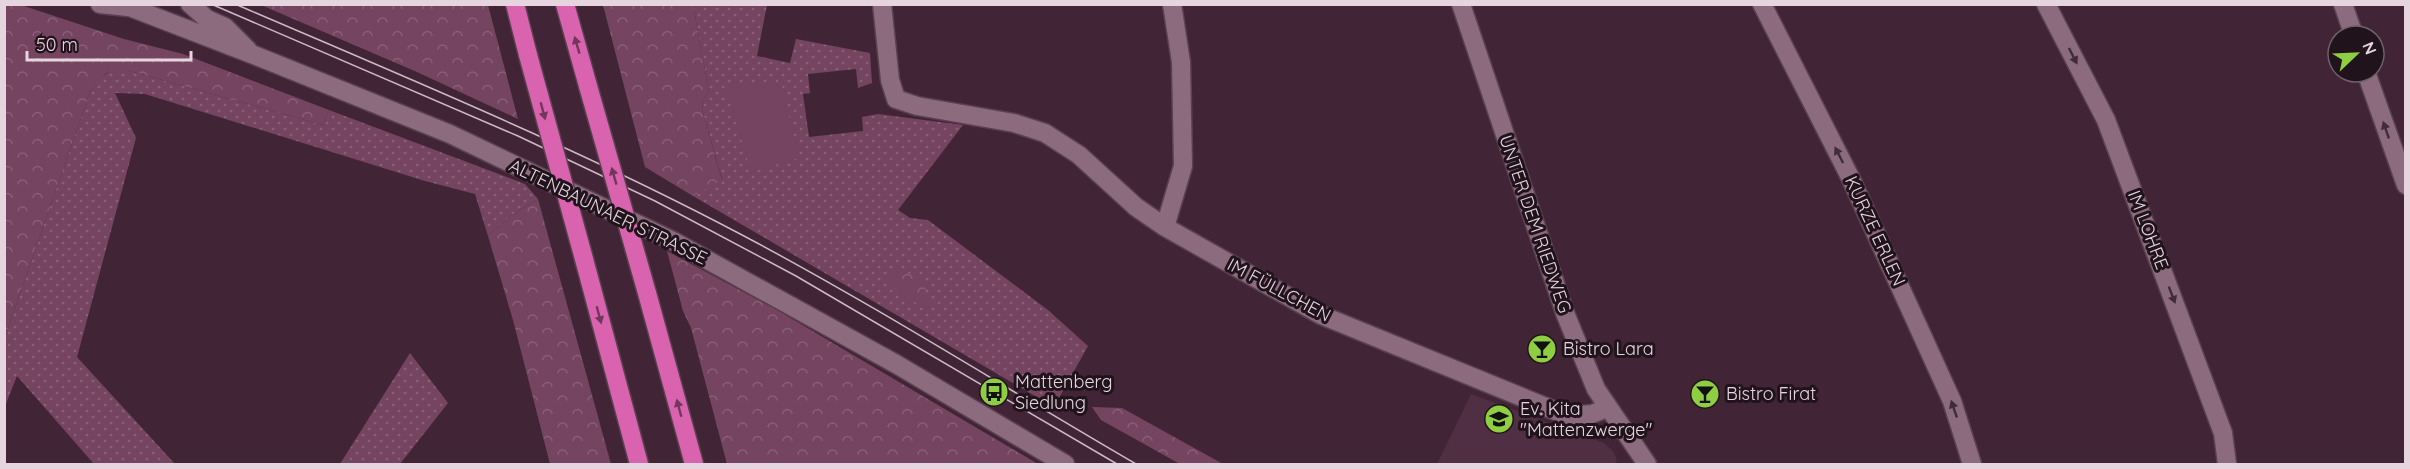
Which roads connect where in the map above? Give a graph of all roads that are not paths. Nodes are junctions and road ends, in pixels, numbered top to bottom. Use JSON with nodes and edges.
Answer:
{"nodes":[{"id":1,"x":100,"y":4,"type":"edge"},
{"id":2,"x":190,"y":4,"type":"edge"},
{"id":3,"x":515,"y":4,"type":"edge"},
{"id":4,"x":566,"y":4,"type":"edge"},
{"id":5,"x":882,"y":4,"type":"edge"},
{"id":6,"x":1172,"y":4,"type":"edge"},
{"id":7,"x":1461,"y":4,"type":"edge"},
{"id":8,"x":1762,"y":4,"type":"edge"},
{"id":9,"x":2046,"y":4,"type":"edge"},
{"id":10,"x":2343,"y":4,"type":"edge"},
{"id":11,"x":125,"y":6,"type":"edge"},
{"id":12,"x":2350,"y":24,"type":"edge"},
{"id":13,"x":254,"y":55,"type":"junction"},
{"id":14,"x":2370,"y":84,"type":"edge"},
{"id":15,"x":2406,"y":185,"type":"edge"},
{"id":16,"x":1165,"y":226,"type":"junction"},
{"id":17,"x":1607,"y":408,"type":"junction"},
{"id":18,"x":639,"y":465,"type":"edge"},
{"id":19,"x":694,"y":465,"type":"edge"},
{"id":20,"x":1065,"y":465,"type":"edge"},
{"id":21,"x":1647,"y":465,"type":"edge"},
{"id":22,"x":1972,"y":465,"type":"edge"},
{"id":23,"x":2227,"y":465,"type":"edge"}],
"edges":[{"from":1,"to":11,"type":"street","name":"ALTENBAUNAER STRASSE"},
{"from":2,"to":13,"type":"street"},
{"from":3,"to":18,"type":"highway","one_way":true,"bridge":true},
{"from":19,"to":4,"type":"highway","one_way":true,"bridge":true},
{"from":5,"to":16,"type":"street","name":"IM FÜLLCHEN"},
{"from":6,"to":16,"type":"street"},
{"from":7,"to":17,"type":"street","name":"UNTER DEM RIEDWEG"},
{"from":22,"to":8,"type":"street","name":"KURZE ERLEN","one_way":true},
{"from":9,"to":23,"type":"street","name":"IM LOHRE","one_way":true},
{"from":10,"to":12,"type":"street"},
{"from":11,"to":13,"type":"street","name":"ALTENBAUNAER STRASSE"},
{"from":13,"to":20,"type":"street","name":"ALTENBAUNAER STRASSE"},
{"from":15,"to":14,"type":"street","one_way":true},
{"from":16,"to":17,"type":"street","name":"IM FÜLLCHEN"},
{"from":17,"to":21,"type":"street","name":"UNTER DEM RIEDWEG"}]}
